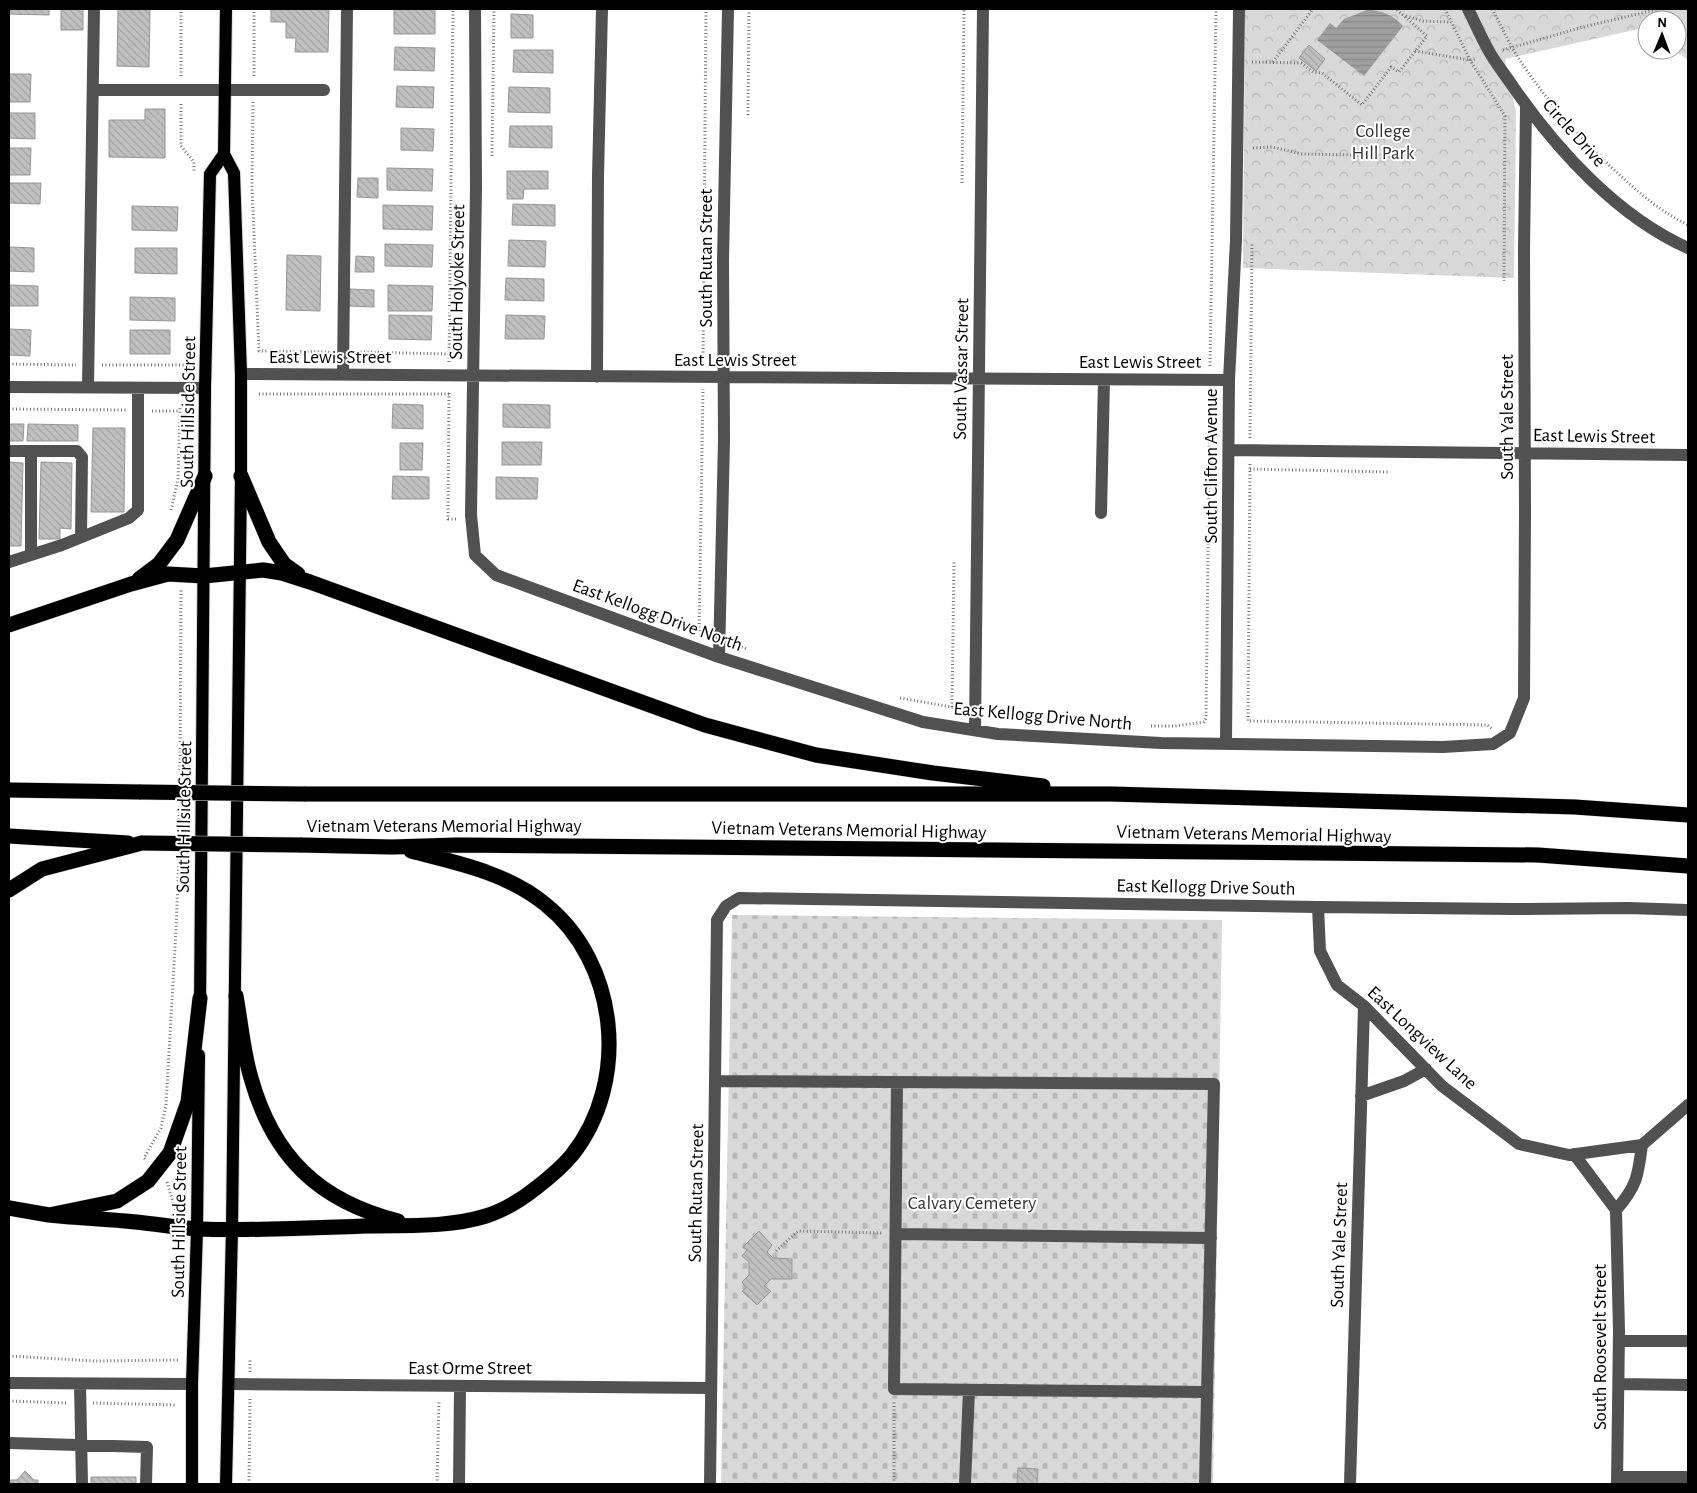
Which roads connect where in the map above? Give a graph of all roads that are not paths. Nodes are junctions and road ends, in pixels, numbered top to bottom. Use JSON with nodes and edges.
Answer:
{"nodes":[{"id":1,"x":94,"y":9,"type":"edge"},
{"id":2,"x":226,"y":9,"type":"edge"},
{"id":3,"x":347,"y":9,"type":"edge"},
{"id":4,"x":475,"y":9,"type":"edge"},
{"id":5,"x":602,"y":9,"type":"edge"},
{"id":6,"x":728,"y":9,"type":"edge"},
{"id":7,"x":983,"y":9,"type":"edge"},
{"id":8,"x":1239,"y":9,"type":"edge"},
{"id":9,"x":1468,"y":9,"type":"edge"},
{"id":10,"x":225,"y":89,"type":"junction"},
{"id":11,"x":94,"y":90,"type":"junction"},
{"id":12,"x":324,"y":90,"type":"dead end"},
{"id":13,"x":1526,"y":106,"type":"junction"},
{"id":14,"x":224,"y":154,"type":"junction"},
{"id":15,"x":1688,"y":248,"type":"edge"},
{"id":16,"x":241,"y":374,"type":"junction"},
{"id":17,"x":343,"y":375,"type":"junction"},
{"id":18,"x":473,"y":376,"type":"junction"},
{"id":19,"x":597,"y":377,"type":"junction"},
{"id":20,"x":724,"y":378,"type":"junction"},
{"id":21,"x":978,"y":379,"type":"junction"},
{"id":22,"x":1104,"y":380,"type":"junction"},
{"id":23,"x":1229,"y":380,"type":"junction"},
{"id":24,"x":9,"y":387,"type":"edge"},
{"id":25,"x":88,"y":387,"type":"junction"},
{"id":26,"x":138,"y":388,"type":"junction"},
{"id":27,"x":205,"y":388,"type":"junction"},
{"id":28,"x":1229,"y":450,"type":"junction"},
{"id":29,"x":9,"y":451,"type":"edge"},
{"id":30,"x":30,"y":451,"type":"junction"},
{"id":31,"x":1525,"y":453,"type":"junction"},
{"id":32,"x":1688,"y":455,"type":"edge"},
{"id":33,"x":204,"y":476,"type":"junction"},
{"id":34,"x":241,"y":476,"type":"junction"},
{"id":35,"x":1101,"y":514,"type":"dead end"},
{"id":36,"x":81,"y":536,"type":"junction"},
{"id":37,"x":31,"y":554,"type":"junction"},
{"id":38,"x":475,"y":555,"type":"joint"},
{"id":39,"x":9,"y":562,"type":"edge"},
{"id":40,"x":240,"y":573,"type":"junction"},
{"id":41,"x":204,"y":576,"type":"junction"},
{"id":42,"x":310,"y":582,"type":"junction"},
{"id":43,"x":131,"y":584,"type":"junction"},
{"id":44,"x":9,"y":625,"type":"edge"},
{"id":45,"x":719,"y":657,"type":"junction"},
{"id":46,"x":1512,"y":726,"type":"joint"},
{"id":47,"x":975,"y":730,"type":"junction"},
{"id":48,"x":1226,"y":744,"type":"junction"},
{"id":49,"x":9,"y":790,"type":"edge"},
{"id":50,"x":1111,"y":794,"type":"junction"},
{"id":51,"x":1688,"y":815,"type":"edge"},
{"id":52,"x":9,"y":836,"type":"edge"},
{"id":53,"x":142,"y":843,"type":"junction"},
{"id":54,"x":392,"y":847,"type":"junction"},
{"id":55,"x":1688,"y":866,"type":"edge"},
{"id":56,"x":9,"y":890,"type":"edge"},
{"id":57,"x":726,"y":906,"type":"joint"},
{"id":58,"x":1318,"y":907,"type":"junction"},
{"id":59,"x":1688,"y":910,"type":"edge"},
{"id":60,"x":236,"y":996,"type":"junction"},
{"id":61,"x":200,"y":998,"type":"junction"},
{"id":62,"x":1364,"y":1006,"type":"junction"},
{"id":63,"x":1426,"y":1069,"type":"junction"},
{"id":64,"x":715,"y":1082,"type":"junction"},
{"id":65,"x":897,"y":1083,"type":"junction"},
{"id":66,"x":1361,"y":1096,"type":"junction"},
{"id":67,"x":1688,"y":1105,"type":"edge"},
{"id":68,"x":1642,"y":1145,"type":"junction"},
{"id":69,"x":1574,"y":1154,"type":"junction"},
{"id":70,"x":9,"y":1208,"type":"edge"},
{"id":71,"x":1616,"y":1210,"type":"junction"},
{"id":72,"x":49,"y":1215,"type":"junction"},
{"id":73,"x":422,"y":1225,"type":"junction"},
{"id":74,"x":197,"y":1229,"type":"junction"},
{"id":75,"x":232,"y":1229,"type":"junction"},
{"id":76,"x":896,"y":1234,"type":"junction"},
{"id":77,"x":1211,"y":1238,"type":"junction"},
{"id":78,"x":1619,"y":1341,"type":"junction"},
{"id":79,"x":1688,"y":1341,"type":"edge"},
{"id":80,"x":9,"y":1383,"type":"edge"},
{"id":81,"x":80,"y":1384,"type":"junction"},
{"id":82,"x":192,"y":1384,"type":"junction"},
{"id":83,"x":230,"y":1384,"type":"junction"},
{"id":84,"x":1618,"y":1384,"type":"junction"},
{"id":85,"x":460,"y":1386,"type":"junction"},
{"id":86,"x":1688,"y":1386,"type":"edge"},
{"id":87,"x":711,"y":1388,"type":"junction"},
{"id":88,"x":969,"y":1390,"type":"junction"},
{"id":89,"x":1207,"y":1392,"type":"junction"},
{"id":90,"x":9,"y":1443,"type":"edge"},
{"id":91,"x":81,"y":1445,"type":"junction"},
{"id":92,"x":1688,"y":1477,"type":"edge"},
{"id":93,"x":1617,"y":1481,"type":"edge"},
{"id":94,"x":82,"y":1484,"type":"edge"},
{"id":95,"x":146,"y":1484,"type":"edge"},
{"id":96,"x":192,"y":1484,"type":"edge"},
{"id":97,"x":226,"y":1484,"type":"edge"},
{"id":98,"x":459,"y":1484,"type":"edge"},
{"id":99,"x":710,"y":1484,"type":"edge"},
{"id":100,"x":965,"y":1484,"type":"edge"},
{"id":101,"x":1205,"y":1484,"type":"edge"},
{"id":102,"x":1350,"y":1484,"type":"edge"}],
"edges":[{"from":1,"to":11,"type":"street"},
{"from":2,"to":10,"type":"main road"},
{"from":3,"to":17,"type":"street"},
{"from":4,"to":18,"type":"street","name":"South Holyoke Street"},
{"from":5,"to":19,"type":"street"},
{"from":6,"to":20,"type":"street","name":"South Rutan Street"},
{"from":7,"to":21,"type":"street","name":"South Vassar Street"},
{"from":8,"to":23,"type":"street","name":"South Clifton Avenue"},
{"from":9,"to":13,"type":"street","name":"Circle Drive"},
{"from":10,"to":11,"type":"street"},
{"from":10,"to":12,"type":"street"},
{"from":10,"to":14,"type":"main road"},
{"from":11,"to":25,"type":"street"},
{"from":13,"to":15,"type":"street","name":"Circle Drive"},
{"from":13,"to":31,"type":"street","name":"South Yale Street"},
{"from":14,"to":16,"type":"main road"},
{"from":14,"to":27,"type":"main road","name":"South Hillside Street"},
{"from":16,"to":17,"type":"street","name":"East Lewis Street"},
{"from":16,"to":34,"type":"main road"},
{"from":17,"to":18,"type":"street","name":"East Lewis Street"},
{"from":18,"to":19,"type":"street","name":"East Lewis Street"},
{"from":18,"to":38,"type":"street","name":"South Holyoke Street"},
{"from":19,"to":20,"type":"street","name":"East Lewis Street"},
{"from":20,"to":21,"type":"street","name":"East Lewis Street"},
{"from":20,"to":45,"type":"street","name":"South Rutan Street"},
{"from":21,"to":22,"type":"street","name":"East Lewis Street"},
{"from":21,"to":47,"type":"street","name":"South Vassar Street"},
{"from":22,"to":23,"type":"street","name":"East Lewis Street"},
{"from":22,"to":35,"type":"street"},
{"from":23,"to":28,"type":"street","name":"South Clifton Avenue"},
{"from":24,"to":25,"type":"street"},
{"from":25,"to":26,"type":"street"},
{"from":26,"to":27,"type":"street"},
{"from":26,"to":36,"type":"street"},
{"from":27,"to":33,"type":"main road","name":"South Hillside Street"},
{"from":28,"to":31,"type":"street","name":"East Lewis Street"},
{"from":28,"to":48,"type":"street","name":"South Clifton Avenue"},
{"from":29,"to":30,"type":"street"},
{"from":30,"to":36,"type":"street"},
{"from":30,"to":37,"type":"street"},
{"from":31,"to":32,"type":"street","name":"East Lewis Street"},
{"from":31,"to":46,"type":"street","name":"South Yale Street"},
{"from":33,"to":41,"type":"main road","name":"South Hillside Street"},
{"from":33,"to":43,"type":"highway"},
{"from":34,"to":40,"type":"main road"},
{"from":34,"to":42,"type":"highway"},
{"from":36,"to":37,"type":"street"},
{"from":37,"to":39,"type":"street"},
{"from":38,"to":45,"type":"street","name":"East Kellogg Drive North"},
{"from":40,"to":41,"type":"highway"},
{"from":40,"to":42,"type":"highway"},
{"from":40,"to":60,"type":"main road"},
{"from":41,"to":43,"type":"highway"},
{"from":41,"to":61,"type":"main road","name":"South Hillside Street"},
{"from":42,"to":50,"type":"highway"},
{"from":43,"to":44,"type":"highway"},
{"from":45,"to":47,"type":"street","name":"East Kellogg Drive North"},
{"from":46,"to":48,"type":"street","name":"East Kellogg Drive North"},
{"from":47,"to":48,"type":"street","name":"East Kellogg Drive North"},
{"from":49,"to":50,"type":"highway","name":"Vietnam Veterans Memorial Highway","bridge":true},
{"from":50,"to":51,"type":"highway","name":"Vietnam Veterans Memorial Highway"},
{"from":52,"to":53,"type":"highway","name":"Vietnam Veterans Memorial Highway"},
{"from":53,"to":54,"type":"highway","name":"Vietnam Veterans Memorial Highway","bridge":true},
{"from":53,"to":56,"type":"highway"},
{"from":54,"to":55,"type":"highway","name":"Vietnam Veterans Memorial Highway"},
{"from":54,"to":73,"type":"highway"},
{"from":57,"to":58,"type":"street","name":"East Kellogg Drive South"},
{"from":57,"to":64,"type":"street","name":"South Rutan Street"},
{"from":58,"to":59,"type":"street","name":"East Kellogg Drive South"},
{"from":58,"to":62,"type":"street","name":"East Longview Lane"},
{"from":60,"to":73,"type":"highway"},
{"from":60,"to":75,"type":"main road"},
{"from":61,"to":72,"type":"highway"},
{"from":61,"to":74,"type":"main road","name":"South Hillside Street"},
{"from":62,"to":63,"type":"street","name":"East Longview Lane"},
{"from":62,"to":66,"type":"street","name":"South Yale Street"},
{"from":63,"to":66,"type":"street"},
{"from":63,"to":69,"type":"street","name":"East Longview Lane"},
{"from":64,"to":65,"type":"street"},
{"from":64,"to":87,"type":"street","name":"South Rutan Street"},
{"from":65,"to":76,"type":"street"},
{"from":65,"to":77,"type":"street"},
{"from":66,"to":102,"type":"street","name":"South Yale Street"},
{"from":67,"to":68,"type":"street"},
{"from":68,"to":69,"type":"street","name":"East Longview Lane"},
{"from":68,"to":71,"type":"street"},
{"from":69,"to":71,"type":"street"},
{"from":70,"to":72,"type":"highway"},
{"from":71,"to":78,"type":"street","name":"South Roosevelt Street"},
{"from":72,"to":74,"type":"highway"},
{"from":73,"to":75,"type":"highway"},
{"from":74,"to":75,"type":"highway"},
{"from":74,"to":82,"type":"main road","name":"South Hillside Street"},
{"from":75,"to":83,"type":"main road"},
{"from":76,"to":77,"type":"street"},
{"from":76,"to":88,"type":"street"},
{"from":77,"to":89,"type":"street"},
{"from":78,"to":79,"type":"street"},
{"from":78,"to":84,"type":"street","name":"South Roosevelt Street"},
{"from":80,"to":81,"type":"street"},
{"from":81,"to":82,"type":"street"},
{"from":81,"to":91,"type":"street"},
{"from":82,"to":96,"type":"main road","name":"South Hillside Street"},
{"from":83,"to":85,"type":"street","name":"East Orme Street"},
{"from":83,"to":97,"type":"main road"},
{"from":84,"to":86,"type":"street"},
{"from":84,"to":93,"type":"street","name":"South Roosevelt Street"},
{"from":85,"to":87,"type":"street","name":"East Orme Street"},
{"from":85,"to":98,"type":"street"},
{"from":87,"to":99,"type":"street","name":"South Rutan Street"},
{"from":88,"to":89,"type":"street"},
{"from":88,"to":100,"type":"street"},
{"from":89,"to":101,"type":"street"},
{"from":90,"to":91,"type":"street"},
{"from":91,"to":94,"type":"street"},
{"from":91,"to":95,"type":"street"},
{"from":92,"to":93,"type":"street"}]}
